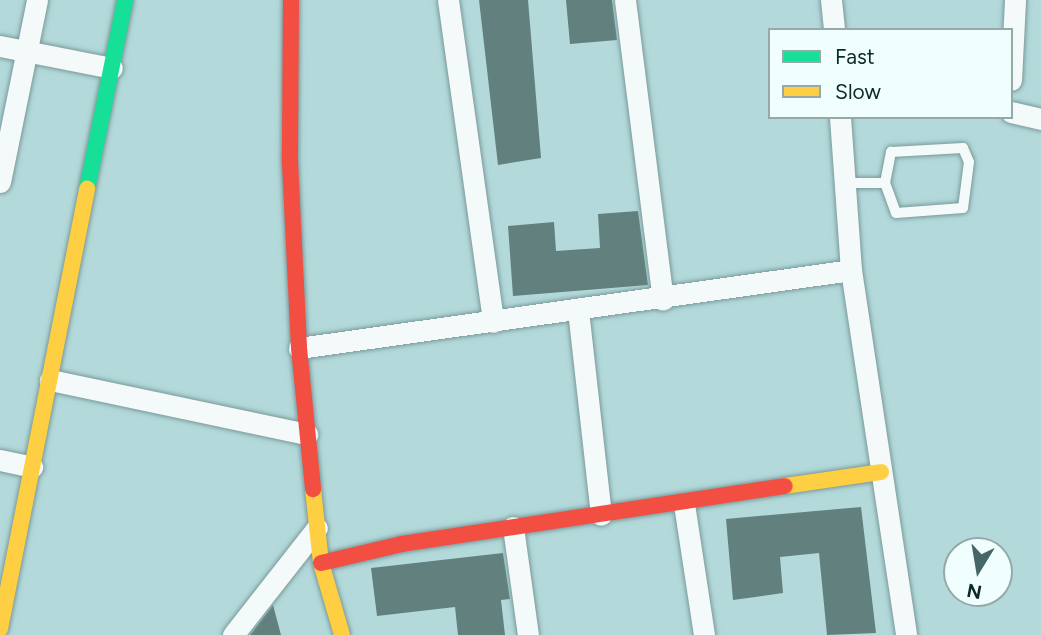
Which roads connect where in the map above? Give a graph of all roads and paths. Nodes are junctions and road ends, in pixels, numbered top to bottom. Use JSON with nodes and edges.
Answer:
{"nodes":[{"id":1,"x":37,"y":0,"type":"edge"},
{"id":2,"x":125,"y":0,"type":"edge"},
{"id":3,"x":291,"y":0,"type":"edge"},
{"id":4,"x":448,"y":0,"type":"edge"},
{"id":5,"x":625,"y":0,"type":"edge"},
{"id":6,"x":831,"y":0,"type":"edge"},
{"id":7,"x":1015,"y":0,"type":"edge"},
{"id":8,"x":834,"y":28,"type":"edge"},
{"id":9,"x":1013,"y":40,"type":"edge"},
{"id":10,"x":0,"y":46,"type":"edge"},
{"id":11,"x":26,"y":51,"type":"junction"},
{"id":12,"x":112,"y":68,"type":"junction"},
{"id":13,"x":1013,"y":112,"type":"edge"},
{"id":14,"x":840,"y":119,"type":"edge"},
{"id":15,"x":1041,"y":119,"type":"edge"},
{"id":16,"x":0,"y":182,"type":"edge"},
{"id":17,"x":845,"y":183,"type":"junction"},
{"id":18,"x":885,"y":183,"type":"junction"},
{"id":19,"x":851,"y":270,"type":"junction"},
{"id":20,"x":663,"y":300,"type":"junction"},
{"id":21,"x":578,"y":310,"type":"junction"},
{"id":22,"x":493,"y":321,"type":"junction"},
{"id":23,"x":299,"y":348,"type":"junction"},
{"id":24,"x":50,"y":380,"type":"junction"},
{"id":25,"x":307,"y":434,"type":"junction"},
{"id":26,"x":0,"y":460,"type":"edge"},
{"id":27,"x":32,"y":467,"type":"junction"},
{"id":28,"x":881,"y":472,"type":"junction"},
{"id":29,"x":684,"y":504,"type":"junction"},
{"id":30,"x":601,"y":515,"type":"junction"},
{"id":31,"x":513,"y":527,"type":"junction"},
{"id":32,"x":317,"y":528,"type":"junction"},
{"id":33,"x":321,"y":563,"type":"junction"},
{"id":34,"x":0,"y":629,"type":"edge"},
{"id":35,"x":233,"y":635,"type":"edge"},
{"id":36,"x":342,"y":635,"type":"edge"},
{"id":37,"x":528,"y":635,"type":"edge"},
{"id":38,"x":704,"y":635,"type":"edge"},
{"id":39,"x":906,"y":635,"type":"edge"}],
"edges":[{"from":1,"to":11,"type":"street"},
{"from":2,"to":12,"type":"street"},
{"from":3,"to":23,"type":"street"},
{"from":4,"to":22,"type":"street"},
{"from":5,"to":20,"type":"street"},
{"from":6,"to":8,"type":"street"},
{"from":7,"to":9,"type":"street"},
{"from":10,"to":11,"type":"street"},
{"from":11,"to":12,"type":"street"},
{"from":11,"to":16,"type":"street"},
{"from":12,"to":24,"type":"street"},
{"from":13,"to":15,"type":"street"},
{"from":14,"to":17,"type":"street"},
{"from":17,"to":18,"type":"lane"},
{"from":17,"to":19,"type":"street"},
{"from":18,"to":18,"type":"lane"},
{"from":19,"to":20,"type":"street"},
{"from":19,"to":28,"type":"street"},
{"from":20,"to":21,"type":"street"},
{"from":21,"to":22,"type":"street"},
{"from":21,"to":30,"type":"street"},
{"from":22,"to":23,"type":"street"},
{"from":23,"to":25,"type":"street"},
{"from":24,"to":25,"type":"street"},
{"from":24,"to":27,"type":"street"},
{"from":25,"to":32,"type":"street"},
{"from":26,"to":27,"type":"street"},
{"from":27,"to":34,"type":"street"},
{"from":28,"to":29,"type":"street"},
{"from":28,"to":39,"type":"street"},
{"from":29,"to":30,"type":"street"},
{"from":29,"to":38,"type":"street"},
{"from":30,"to":31,"type":"street"},
{"from":31,"to":33,"type":"street"},
{"from":31,"to":37,"type":"street"},
{"from":32,"to":33,"type":"street"},
{"from":32,"to":35,"type":"street"},
{"from":33,"to":36,"type":"street"}]}
